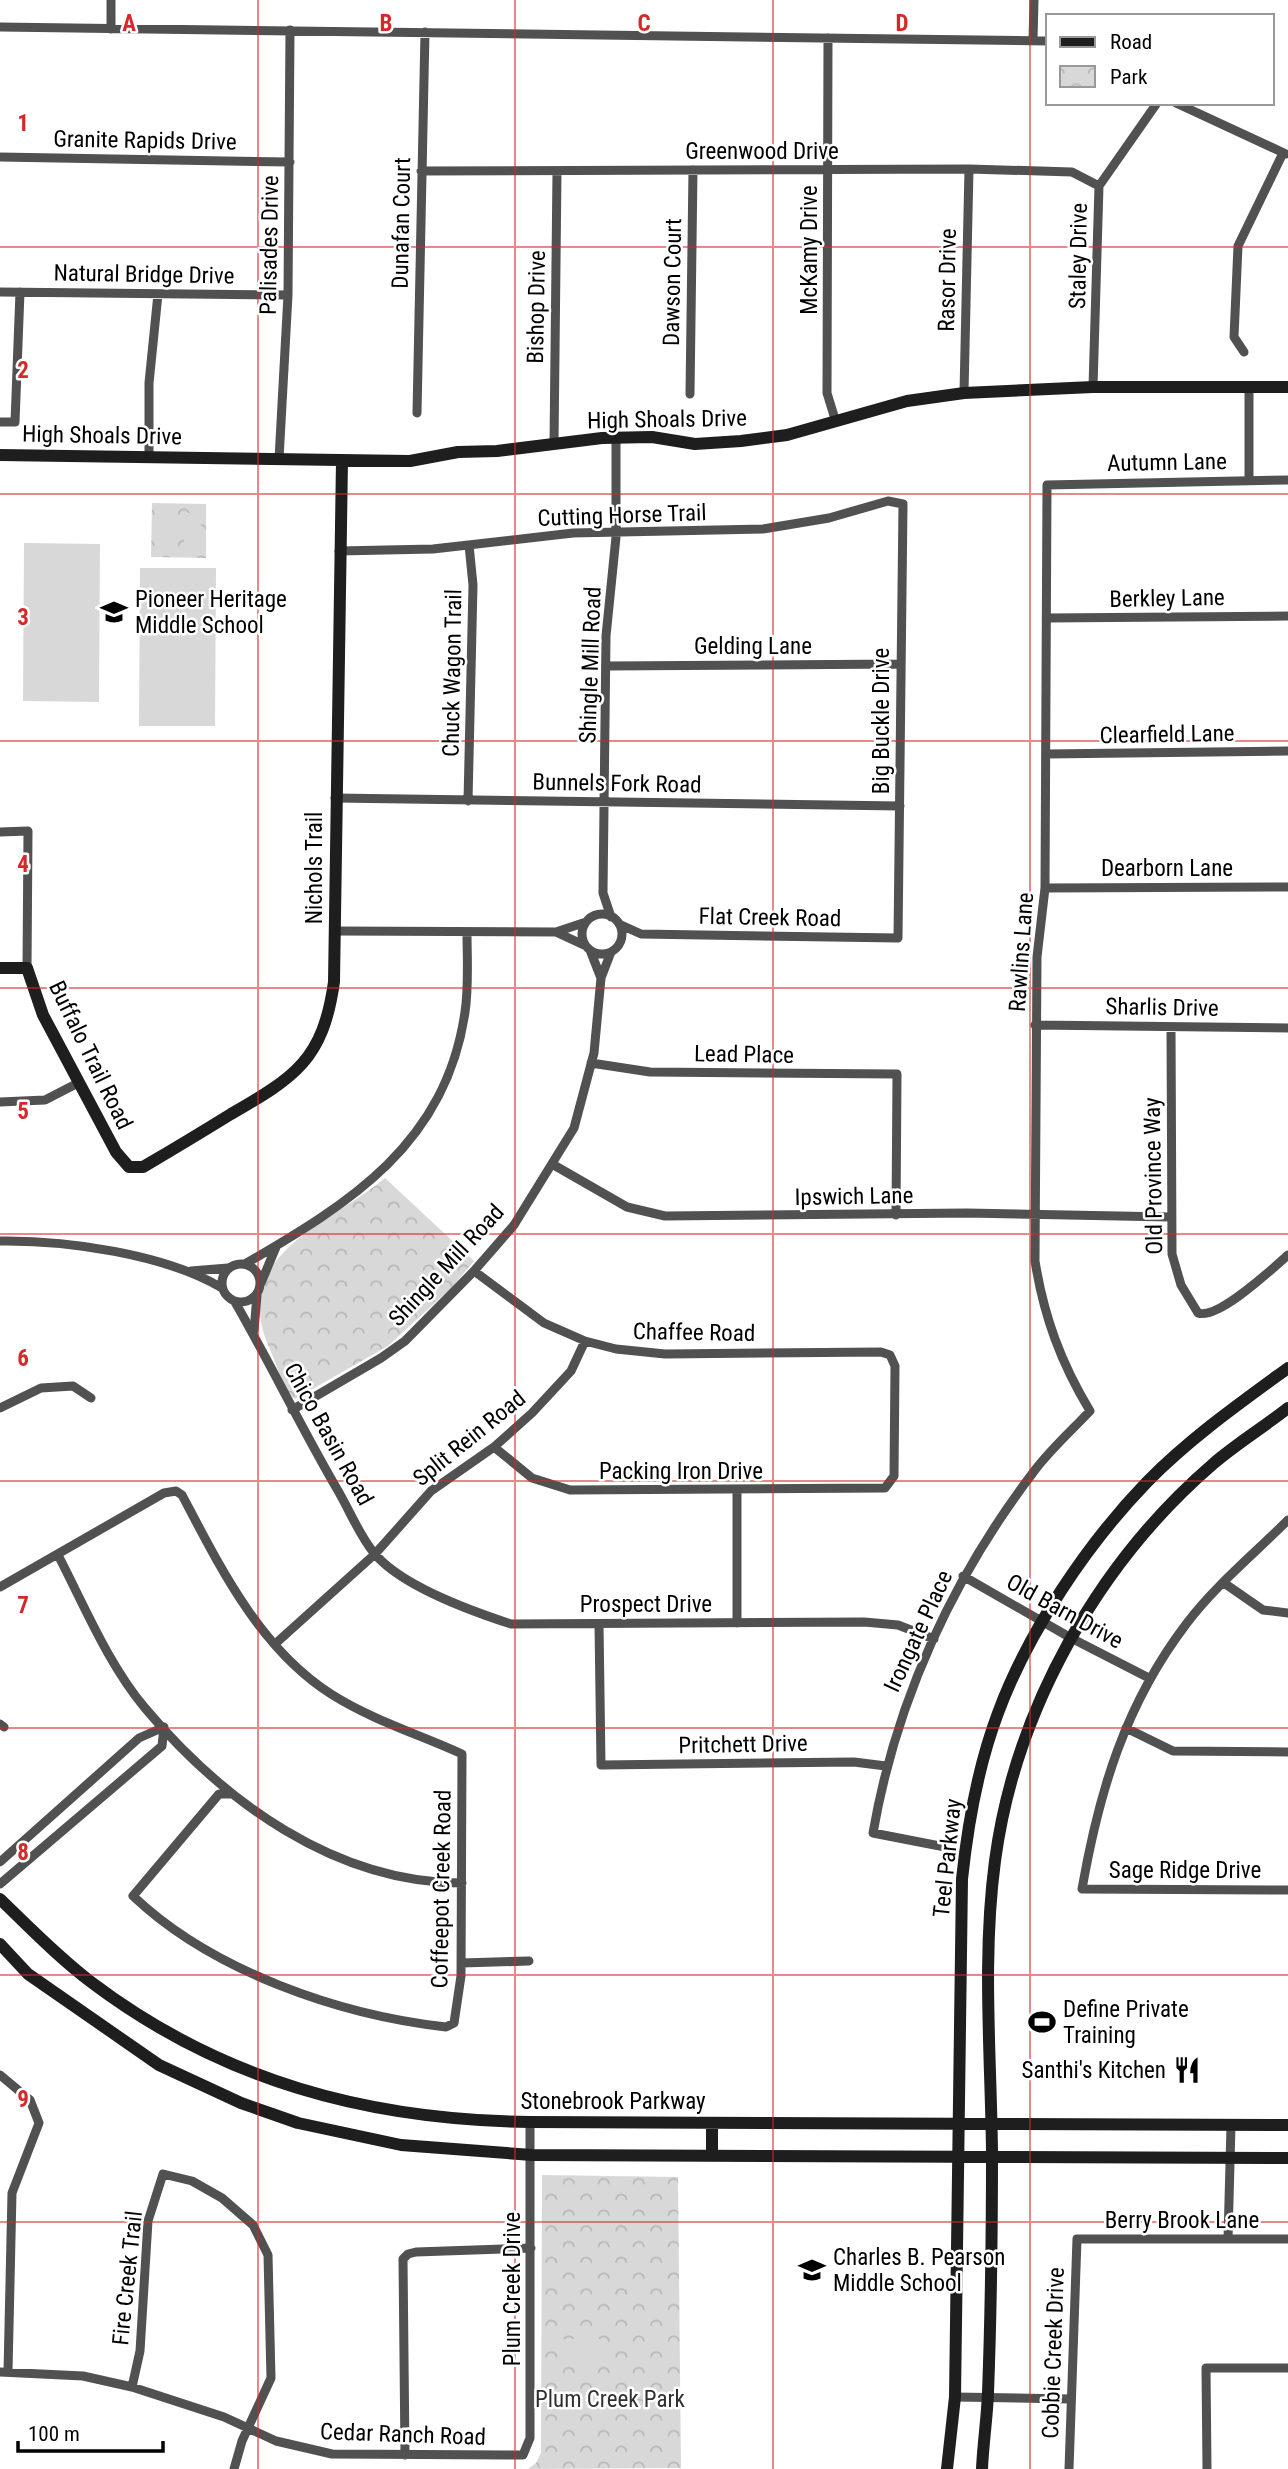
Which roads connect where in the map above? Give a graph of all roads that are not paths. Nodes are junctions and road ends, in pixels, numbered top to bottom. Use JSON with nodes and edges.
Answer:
{"nodes":[{"id":1,"x":111,"y":0,"type":"edge"},
{"id":2,"x":1034,"y":0,"type":"edge"},
{"id":3,"x":0,"y":27,"type":"edge"},
{"id":4,"x":111,"y":29,"type":"junction"},
{"id":5,"x":290,"y":30,"type":"junction"},
{"id":6,"x":425,"y":32,"type":"junction"},
{"id":7,"x":828,"y":38,"type":"junction"},
{"id":8,"x":1033,"y":40,"type":"junction"},
{"id":9,"x":1046,"y":41,"type":"edge"},
{"id":10,"x":1156,"y":105,"type":"edge"},
{"id":11,"x":1180,"y":105,"type":"edge"},
{"id":12,"x":1285,"y":154,"type":"edge"},
{"id":13,"x":0,"y":157,"type":"edge"},
{"id":14,"x":290,"y":162,"type":"junction"},
{"id":15,"x":969,"y":169,"type":"junction"},
{"id":16,"x":693,"y":170,"type":"junction"},
{"id":17,"x":829,"y":170,"type":"junction"},
{"id":18,"x":557,"y":171,"type":"junction"},
{"id":19,"x":421,"y":172,"type":"junction"},
{"id":20,"x":1099,"y":186,"type":"junction"},
{"id":21,"x":0,"y":292,"type":"edge"},
{"id":22,"x":20,"y":292,"type":"junction"},
{"id":23,"x":158,"y":294,"type":"junction"},
{"id":24,"x":288,"y":295,"type":"junction"},
{"id":25,"x":1244,"y":352,"type":"dead end"},
{"id":26,"x":1093,"y":387,"type":"junction"},
{"id":27,"x":1250,"y":387,"type":"junction"},
{"id":28,"x":1288,"y":387,"type":"edge"},
{"id":29,"x":964,"y":393,"type":"junction"},
{"id":30,"x":690,"y":394,"type":"dead end"},
{"id":31,"x":417,"y":413,"type":"dead end"},
{"id":32,"x":835,"y":419,"type":"junction"},
{"id":33,"x":0,"y":422,"type":"edge"},
{"id":34,"x":616,"y":438,"type":"junction"},
{"id":35,"x":554,"y":444,"type":"junction"},
{"id":36,"x":0,"y":455,"type":"edge"},
{"id":37,"x":149,"y":456,"type":"junction"},
{"id":38,"x":279,"y":459,"type":"junction"},
{"id":39,"x":342,"y":461,"type":"junction"},
{"id":40,"x":1249,"y":480,"type":"junction"},
{"id":41,"x":1288,"y":480,"type":"edge"},
{"id":42,"x":1047,"y":485,"type":"joint"},
{"id":43,"x":903,"y":504,"type":"joint"},
{"id":44,"x":616,"y":532,"type":"junction"},
{"id":45,"x":469,"y":545,"type":"junction"},
{"id":46,"x":339,"y":551,"type":"junction"},
{"id":47,"x":1288,"y":616,"type":"edge"},
{"id":48,"x":1046,"y":618,"type":"junction"},
{"id":49,"x":901,"y":664,"type":"junction"},
{"id":50,"x":606,"y":666,"type":"junction"},
{"id":51,"x":1288,"y":751,"type":"edge"},
{"id":52,"x":1046,"y":754,"type":"junction"},
{"id":53,"x":335,"y":798,"type":"junction"},
{"id":54,"x":468,"y":801,"type":"junction"},
{"id":55,"x":604,"y":802,"type":"junction"},
{"id":56,"x":900,"y":806,"type":"junction"},
{"id":57,"x":0,"y":832,"type":"edge"},
{"id":58,"x":1288,"y":887,"type":"edge"},
{"id":59,"x":1045,"y":888,"type":"junction"},
{"id":60,"x":603,"y":893,"type":"junction"},
{"id":61,"x":611,"y":917,"type":"junction"},
{"id":62,"x":590,"y":919,"type":"junction"},
{"id":63,"x":619,"y":924,"type":"junction"},
{"id":64,"x":335,"y":931,"type":"junction"},
{"id":65,"x":467,"y":932,"type":"junction"},
{"id":66,"x":556,"y":932,"type":"junction"},
{"id":67,"x":641,"y":934,"type":"junction"},
{"id":68,"x":898,"y":938,"type":"joint"},
{"id":69,"x":588,"y":948,"type":"junction"},
{"id":70,"x":614,"y":950,"type":"junction"},
{"id":71,"x":0,"y":968,"type":"edge"},
{"id":72,"x":27,"y":968,"type":"junction"},
{"id":73,"x":601,"y":978,"type":"junction"},
{"id":74,"x":1035,"y":1025,"type":"junction"},
{"id":75,"x":1171,"y":1027,"type":"junction"},
{"id":76,"x":1288,"y":1028,"type":"edge"},
{"id":77,"x":591,"y":1063,"type":"junction"},
{"id":78,"x":78,"y":1083,"type":"junction"},
{"id":79,"x":0,"y":1102,"type":"edge"},
{"id":80,"x":552,"y":1164,"type":"junction"},
{"id":81,"x":129,"y":1167,"type":"joint"},
{"id":82,"x":1035,"y":1214,"type":"junction"},
{"id":83,"x":896,"y":1215,"type":"junction"},
{"id":84,"x":1170,"y":1217,"type":"junction"},
{"id":85,"x":0,"y":1241,"type":"edge"},
{"id":86,"x":277,"y":1246,"type":"junction"},
{"id":87,"x":1288,"y":1255,"type":"edge"},
{"id":88,"x":245,"y":1264,"type":"junction"},
{"id":89,"x":228,"y":1268,"type":"junction"},
{"id":90,"x":190,"y":1271,"type":"junction"},
{"id":91,"x":474,"y":1271,"type":"junction"},
{"id":92,"x":260,"y":1283,"type":"junction"},
{"id":93,"x":222,"y":1288,"type":"junction"},
{"id":94,"x":257,"y":1294,"type":"junction"},
{"id":95,"x":235,"y":1302,"type":"junction"},
{"id":96,"x":254,"y":1331,"type":"junction"},
{"id":97,"x":585,"y":1341,"type":"junction"},
{"id":98,"x":1288,"y":1368,"type":"edge"},
{"id":99,"x":91,"y":1398,"type":"dead end"},
{"id":100,"x":0,"y":1408,"type":"edge"},
{"id":101,"x":1288,"y":1408,"type":"edge"},
{"id":102,"x":292,"y":1410,"type":"junction"},
{"id":103,"x":1090,"y":1411,"type":"joint"},
{"id":104,"x":494,"y":1447,"type":"junction"},
{"id":105,"x":881,"y":1489,"type":"joint"},
{"id":106,"x":737,"y":1490,"type":"junction"},
{"id":107,"x":1288,"y":1521,"type":"edge"},
{"id":108,"x":375,"y":1554,"type":"junction"},
{"id":109,"x":58,"y":1555,"type":"junction"},
{"id":110,"x":964,"y":1576,"type":"junction"},
{"id":111,"x":1224,"y":1583,"type":"junction"},
{"id":112,"x":0,"y":1587,"type":"edge"},
{"id":113,"x":1288,"y":1613,"type":"edge"},
{"id":114,"x":1044,"y":1621,"type":"junction"},
{"id":115,"x":737,"y":1623,"type":"junction"},
{"id":116,"x":599,"y":1624,"type":"junction"},
{"id":117,"x":1071,"y":1638,"type":"junction"},
{"id":118,"x":934,"y":1639,"type":"junction"},
{"id":119,"x":275,"y":1644,"type":"junction"},
{"id":120,"x":1149,"y":1678,"type":"junction"},
{"id":121,"x":164,"y":1727,"type":"junction"},
{"id":122,"x":1126,"y":1728,"type":"junction"},
{"id":123,"x":1288,"y":1752,"type":"edge"},
{"id":124,"x":886,"y":1766,"type":"junction"},
{"id":125,"x":230,"y":1794,"type":"junction"},
{"id":126,"x":945,"y":1847,"type":"dead end"},
{"id":127,"x":0,"y":1862,"type":"edge"},
{"id":128,"x":462,"y":1883,"type":"junction"},
{"id":129,"x":0,"y":1884,"type":"edge"},
{"id":130,"x":1288,"y":1890,"type":"edge"},
{"id":131,"x":0,"y":1899,"type":"edge"},
{"id":132,"x":0,"y":1944,"type":"edge"},
{"id":133,"x":529,"y":1961,"type":"dead end"},
{"id":134,"x":462,"y":1963,"type":"junction"},
{"id":135,"x":0,"y":2075,"type":"edge"},
{"id":136,"x":530,"y":2122,"type":"junction"},
{"id":137,"x":712,"y":2123,"type":"junction"},
{"id":138,"x":956,"y":2124,"type":"junction"},
{"id":139,"x":991,"y":2124,"type":"junction"},
{"id":140,"x":1231,"y":2125,"type":"junction"},
{"id":141,"x":1288,"y":2125,"type":"edge"},
{"id":142,"x":532,"y":2155,"type":"junction"},
{"id":143,"x":712,"y":2155,"type":"junction"},
{"id":144,"x":956,"y":2156,"type":"junction"},
{"id":145,"x":992,"y":2156,"type":"junction"},
{"id":146,"x":1230,"y":2157,"type":"junction"},
{"id":147,"x":1288,"y":2158,"type":"edge"},
{"id":148,"x":1077,"y":2239,"type":"joint"},
{"id":149,"x":1228,"y":2239,"type":"junction"},
{"id":150,"x":1288,"y":2239,"type":"edge"},
{"id":151,"x":531,"y":2248,"type":"junction"},
{"id":152,"x":1288,"y":2368,"type":"edge"},
{"id":153,"x":4,"y":2372,"type":"edge"},
{"id":154,"x":132,"y":2387,"type":"junction"},
{"id":155,"x":955,"y":2396,"type":"junction"},
{"id":156,"x":988,"y":2398,"type":"junction"},
{"id":157,"x":1069,"y":2399,"type":"junction"},
{"id":158,"x":248,"y":2428,"type":"junction"},
{"id":159,"x":405,"y":2455,"type":"junction"},
{"id":160,"x":523,"y":2455,"type":"joint"},
{"id":161,"x":234,"y":2469,"type":"edge"},
{"id":162,"x":947,"y":2469,"type":"edge"},
{"id":163,"x":982,"y":2469,"type":"edge"},
{"id":164,"x":1069,"y":2469,"type":"edge"},
{"id":165,"x":1207,"y":2469,"type":"edge"}],
"edges":[{"from":1,"to":4,"type":"street"},
{"from":2,"to":8,"type":"street"},
{"from":3,"to":4,"type":"street"},
{"from":4,"to":5,"type":"street"},
{"from":5,"to":6,"type":"street"},
{"from":5,"to":14,"type":"street","name":"Palisades Drive"},
{"from":6,"to":7,"type":"street"},
{"from":6,"to":19,"type":"street","name":"Dunafan Court"},
{"from":7,"to":8,"type":"street"},
{"from":7,"to":17,"type":"street","name":"McKamy Drive"},
{"from":8,"to":9,"type":"street"},
{"from":10,"to":20,"type":"street","name":"Staley Drive"},
{"from":11,"to":12,"type":"street"},
{"from":12,"to":25,"type":"street"},
{"from":13,"to":14,"type":"street","name":"Granite Rapids Drive"},
{"from":14,"to":24,"type":"street","name":"Palisades Drive"},
{"from":15,"to":17,"type":"street","name":"Greenwood Drive"},
{"from":15,"to":20,"type":"street","name":"Greenwood Drive"},
{"from":15,"to":29,"type":"street","name":"Rasor Drive"},
{"from":16,"to":17,"type":"street","name":"Greenwood Drive"},
{"from":16,"to":18,"type":"street","name":"Greenwood Drive"},
{"from":16,"to":30,"type":"street","name":"Dawson Court"},
{"from":17,"to":32,"type":"street","name":"McKamy Drive"},
{"from":18,"to":19,"type":"street","name":"Greenwood Drive"},
{"from":18,"to":35,"type":"street","name":"Bishop Drive"},
{"from":19,"to":31,"type":"street","name":"Dunafan Court"},
{"from":20,"to":26,"type":"street","name":"Staley Drive"},
{"from":21,"to":22,"type":"street","name":"Natural Bridge Drive"},
{"from":22,"to":23,"type":"street","name":"Natural Bridge Drive"},
{"from":22,"to":33,"type":"street"},
{"from":23,"to":24,"type":"street","name":"Natural Bridge Drive"},
{"from":23,"to":37,"type":"street"},
{"from":24,"to":38,"type":"street","name":"Palisades Drive"},
{"from":26,"to":27,"type":"main road","name":"High Shoals Drive"},
{"from":26,"to":29,"type":"main road","name":"High Shoals Drive"},
{"from":27,"to":28,"type":"main road","name":"High Shoals Drive"},
{"from":27,"to":40,"type":"street"},
{"from":29,"to":32,"type":"main road","name":"High Shoals Drive"},
{"from":32,"to":34,"type":"main road","name":"High Shoals Drive"},
{"from":34,"to":35,"type":"main road","name":"High Shoals Drive"},
{"from":34,"to":44,"type":"street","name":"Shingle Mill Road"},
{"from":35,"to":39,"type":"main road","name":"High Shoals Drive"},
{"from":36,"to":37,"type":"main road","name":"High Shoals Drive"},
{"from":37,"to":38,"type":"main road","name":"High Shoals Drive"},
{"from":38,"to":39,"type":"main road","name":"High Shoals Drive"},
{"from":39,"to":46,"type":"main road","name":"Nichols Trail"},
{"from":40,"to":41,"type":"street","name":"Autumn Lane"},
{"from":40,"to":42,"type":"street","name":"Autumn Lane"},
{"from":42,"to":48,"type":"street","name":"Rawlins Lane"},
{"from":43,"to":44,"type":"street","name":"Cutting Horse Trail"},
{"from":43,"to":49,"type":"street","name":"Big Buckle Drive"},
{"from":44,"to":45,"type":"street","name":"Cutting Horse Trail"},
{"from":44,"to":50,"type":"street","name":"Shingle Mill Road"},
{"from":45,"to":46,"type":"street","name":"Cutting Horse Trail"},
{"from":45,"to":54,"type":"street","name":"Chuck Wagon Trail"},
{"from":46,"to":53,"type":"main road","name":"Nichols Trail"},
{"from":47,"to":48,"type":"street","name":"Berkley Lane"},
{"from":48,"to":52,"type":"street","name":"Rawlins Lane"},
{"from":49,"to":50,"type":"street","name":"Gelding Lane"},
{"from":49,"to":56,"type":"street","name":"Big Buckle Drive"},
{"from":50,"to":55,"type":"street","name":"Shingle Mill Road"},
{"from":51,"to":52,"type":"street","name":"Clearfield Lane"},
{"from":52,"to":59,"type":"street","name":"Rawlins Lane"},
{"from":53,"to":54,"type":"street","name":"Bunnels Fork Road"},
{"from":53,"to":64,"type":"main road","name":"Nichols Trail"},
{"from":54,"to":55,"type":"street","name":"Bunnels Fork Road"},
{"from":55,"to":56,"type":"street","name":"Bunnels Fork Road"},
{"from":55,"to":60,"type":"street","name":"Shingle Mill Road"},
{"from":56,"to":68,"type":"street","name":"Big Buckle Drive"},
{"from":57,"to":72,"type":"street","name":"Buffalo Trail Road"},
{"from":58,"to":59,"type":"street","name":"Dearborn Lane"},
{"from":59,"to":74,"type":"street","name":"Rawlins Lane"},
{"from":60,"to":61,"type":"street","name":"Shingle Mill Road"},
{"from":60,"to":62,"type":"street","name":"Shingle Mill Road"},
{"from":61,"to":62,"type":"street"},
{"from":61,"to":63,"type":"street"},
{"from":62,"to":66,"type":"street"},
{"from":62,"to":69,"type":"street"},
{"from":63,"to":67,"type":"street","name":"Flat Creek Road"},
{"from":63,"to":70,"type":"street"},
{"from":64,"to":65,"type":"street"},
{"from":64,"to":81,"type":"main road","name":"Nichols Trail"},
{"from":65,"to":66,"type":"street"},
{"from":65,"to":86,"type":"street"},
{"from":66,"to":69,"type":"street"},
{"from":67,"to":68,"type":"street","name":"Flat Creek Road"},
{"from":67,"to":70,"type":"street"},
{"from":69,"to":70,"type":"street"},
{"from":69,"to":73,"type":"street","name":"Shingle Mill Road"},
{"from":70,"to":73,"type":"street","name":"Shingle Mill Road"},
{"from":71,"to":72,"type":"main road"},
{"from":72,"to":78,"type":"main road","name":"Buffalo Trail Road"},
{"from":73,"to":77,"type":"street","name":"Shingle Mill Road"},
{"from":74,"to":75,"type":"street","name":"Sharlis Drive"},
{"from":74,"to":82,"type":"street","name":"Rawlins Lane"},
{"from":75,"to":76,"type":"street","name":"Sharlis Drive"},
{"from":75,"to":84,"type":"street","name":"Old Province Way"},
{"from":77,"to":80,"type":"street","name":"Shingle Mill Road"},
{"from":77,"to":83,"type":"street","name":"Lead Place"},
{"from":78,"to":79,"type":"street"},
{"from":78,"to":81,"type":"main road","name":"Buffalo Trail Road"},
{"from":80,"to":83,"type":"street","name":"Ipswich Lane"},
{"from":80,"to":91,"type":"street","name":"Shingle Mill Road"},
{"from":82,"to":83,"type":"street","name":"Ipswich Lane"},
{"from":82,"to":84,"type":"street","name":"Ipswich Lane"},
{"from":82,"to":103,"type":"street","name":"Rawlins Lane"},
{"from":84,"to":87,"type":"street","name":"Old Province Way"},
{"from":85,"to":90,"type":"street"},
{"from":86,"to":88,"type":"street"},
{"from":86,"to":92,"type":"street"},
{"from":88,"to":89,"type":"street"},
{"from":88,"to":92,"type":"street"},
{"from":89,"to":90,"type":"street"},
{"from":89,"to":93,"type":"street"},
{"from":90,"to":93,"type":"street"},
{"from":91,"to":97,"type":"street","name":"Chaffee Road"},
{"from":91,"to":102,"type":"street","name":"Shingle Mill Road"},
{"from":92,"to":94,"type":"street"},
{"from":93,"to":95,"type":"street"},
{"from":94,"to":95,"type":"street"},
{"from":94,"to":96,"type":"street","name":"Chico Basin Road"},
{"from":95,"to":96,"type":"street","name":"Chico Basin Road"},
{"from":96,"to":102,"type":"street","name":"Chico Basin Road"},
{"from":97,"to":104,"type":"street","name":"Split Rein Road"},
{"from":97,"to":105,"type":"street","name":"Chaffee Road"},
{"from":98,"to":114,"type":"main road","name":"Teel Parkway"},
{"from":99,"to":100,"type":"street"},
{"from":101,"to":117,"type":"main road"},
{"from":102,"to":108,"type":"street","name":"Chico Basin Road"},
{"from":103,"to":110,"type":"street","name":"Irongate Place"},
{"from":104,"to":106,"type":"street","name":"Packing Iron Drive"},
{"from":104,"to":108,"type":"street","name":"Split Rein Road"},
{"from":105,"to":106,"type":"street","name":"Packing Iron Drive"},
{"from":106,"to":115,"type":"street"},
{"from":107,"to":111,"type":"street"},
{"from":108,"to":116,"type":"street","name":"Prospect Drive"},
{"from":108,"to":119,"type":"street","name":"Split Rein Road"},
{"from":109,"to":112,"type":"street"},
{"from":109,"to":119,"type":"street"},
{"from":109,"to":121,"type":"street"},
{"from":110,"to":114,"type":"street","name":"Old Barn Drive"},
{"from":110,"to":118,"type":"street","name":"Irongate Place"},
{"from":111,"to":113,"type":"street"},
{"from":111,"to":120,"type":"street"},
{"from":114,"to":117,"type":"street","name":"Old Barn Drive"},
{"from":114,"to":138,"type":"main road","name":"Teel Parkway"},
{"from":115,"to":116,"type":"street","name":"Prospect Drive"},
{"from":115,"to":118,"type":"street","name":"Prospect Drive"},
{"from":116,"to":124,"type":"street","name":"Pritchett Drive"},
{"from":117,"to":120,"type":"street","name":"Old Barn Drive"},
{"from":117,"to":139,"type":"main road"},
{"from":118,"to":124,"type":"street","name":"Irongate Place"},
{"from":119,"to":128,"type":"street","name":"Coffeepot Creek Road"},
{"from":120,"to":122,"type":"street"},
{"from":121,"to":125,"type":"street"},
{"from":121,"to":127,"type":"street"},
{"from":121,"to":129,"type":"street"},
{"from":122,"to":123,"type":"street"},
{"from":122,"to":130,"type":"street","name":"Sage Ridge Drive"},
{"from":124,"to":126,"type":"street","name":"Irongate Place"},
{"from":125,"to":128,"type":"street"},
{"from":125,"to":134,"type":"street","name":"Coffeepot Creek Road"},
{"from":128,"to":134,"type":"street","name":"Coffeepot Creek Road"},
{"from":131,"to":136,"type":"main road","name":"Stonebrook Parkway"},
{"from":132,"to":142,"type":"main road"},
{"from":133,"to":134,"type":"street"},
{"from":135,"to":153,"type":"street"},
{"from":136,"to":137,"type":"main road","name":"Stonebrook Parkway"},
{"from":136,"to":142,"type":"street","name":"Plum Creek Drive"},
{"from":137,"to":138,"type":"main road","name":"Stonebrook Parkway"},
{"from":137,"to":143,"type":"main road"},
{"from":138,"to":139,"type":"main road","name":"Stonebrook Parkway"},
{"from":138,"to":144,"type":"main road","name":"Teel Parkway"},
{"from":139,"to":140,"type":"main road","name":"Stonebrook Parkway"},
{"from":139,"to":145,"type":"main road"},
{"from":140,"to":141,"type":"main road","name":"Stonebrook Parkway"},
{"from":140,"to":146,"type":"street"},
{"from":142,"to":143,"type":"main road"},
{"from":142,"to":151,"type":"street","name":"Plum Creek Drive"},
{"from":143,"to":144,"type":"main road"},
{"from":144,"to":145,"type":"main road"},
{"from":144,"to":155,"type":"main road","name":"Teel Parkway"},
{"from":145,"to":146,"type":"main road"},
{"from":145,"to":156,"type":"main road"},
{"from":146,"to":147,"type":"main road"},
{"from":146,"to":149,"type":"street"},
{"from":148,"to":149,"type":"street","name":"Berry Brook Lane"},
{"from":148,"to":157,"type":"street","name":"Cobbie Creek Drive"},
{"from":149,"to":150,"type":"street","name":"Berry Brook Lane"},
{"from":151,"to":159,"type":"street"},
{"from":151,"to":160,"type":"street","name":"Plum Creek Drive"},
{"from":152,"to":165,"type":"street"},
{"from":153,"to":154,"type":"street","name":"Cedar Ranch Road"},
{"from":154,"to":158,"type":"street","name":"Cedar Ranch Road"},
{"from":154,"to":158,"type":"street","name":"Fire Creek Trail"},
{"from":155,"to":156,"type":"street"},
{"from":155,"to":162,"type":"main road","name":"Teel Parkway"},
{"from":156,"to":157,"type":"street"},
{"from":156,"to":163,"type":"main road"},
{"from":157,"to":164,"type":"street","name":"Cobbie Creek Drive"},
{"from":158,"to":159,"type":"street","name":"Cedar Ranch Road"},
{"from":158,"to":161,"type":"street"},
{"from":159,"to":160,"type":"street","name":"Cedar Ranch Road"}]}
